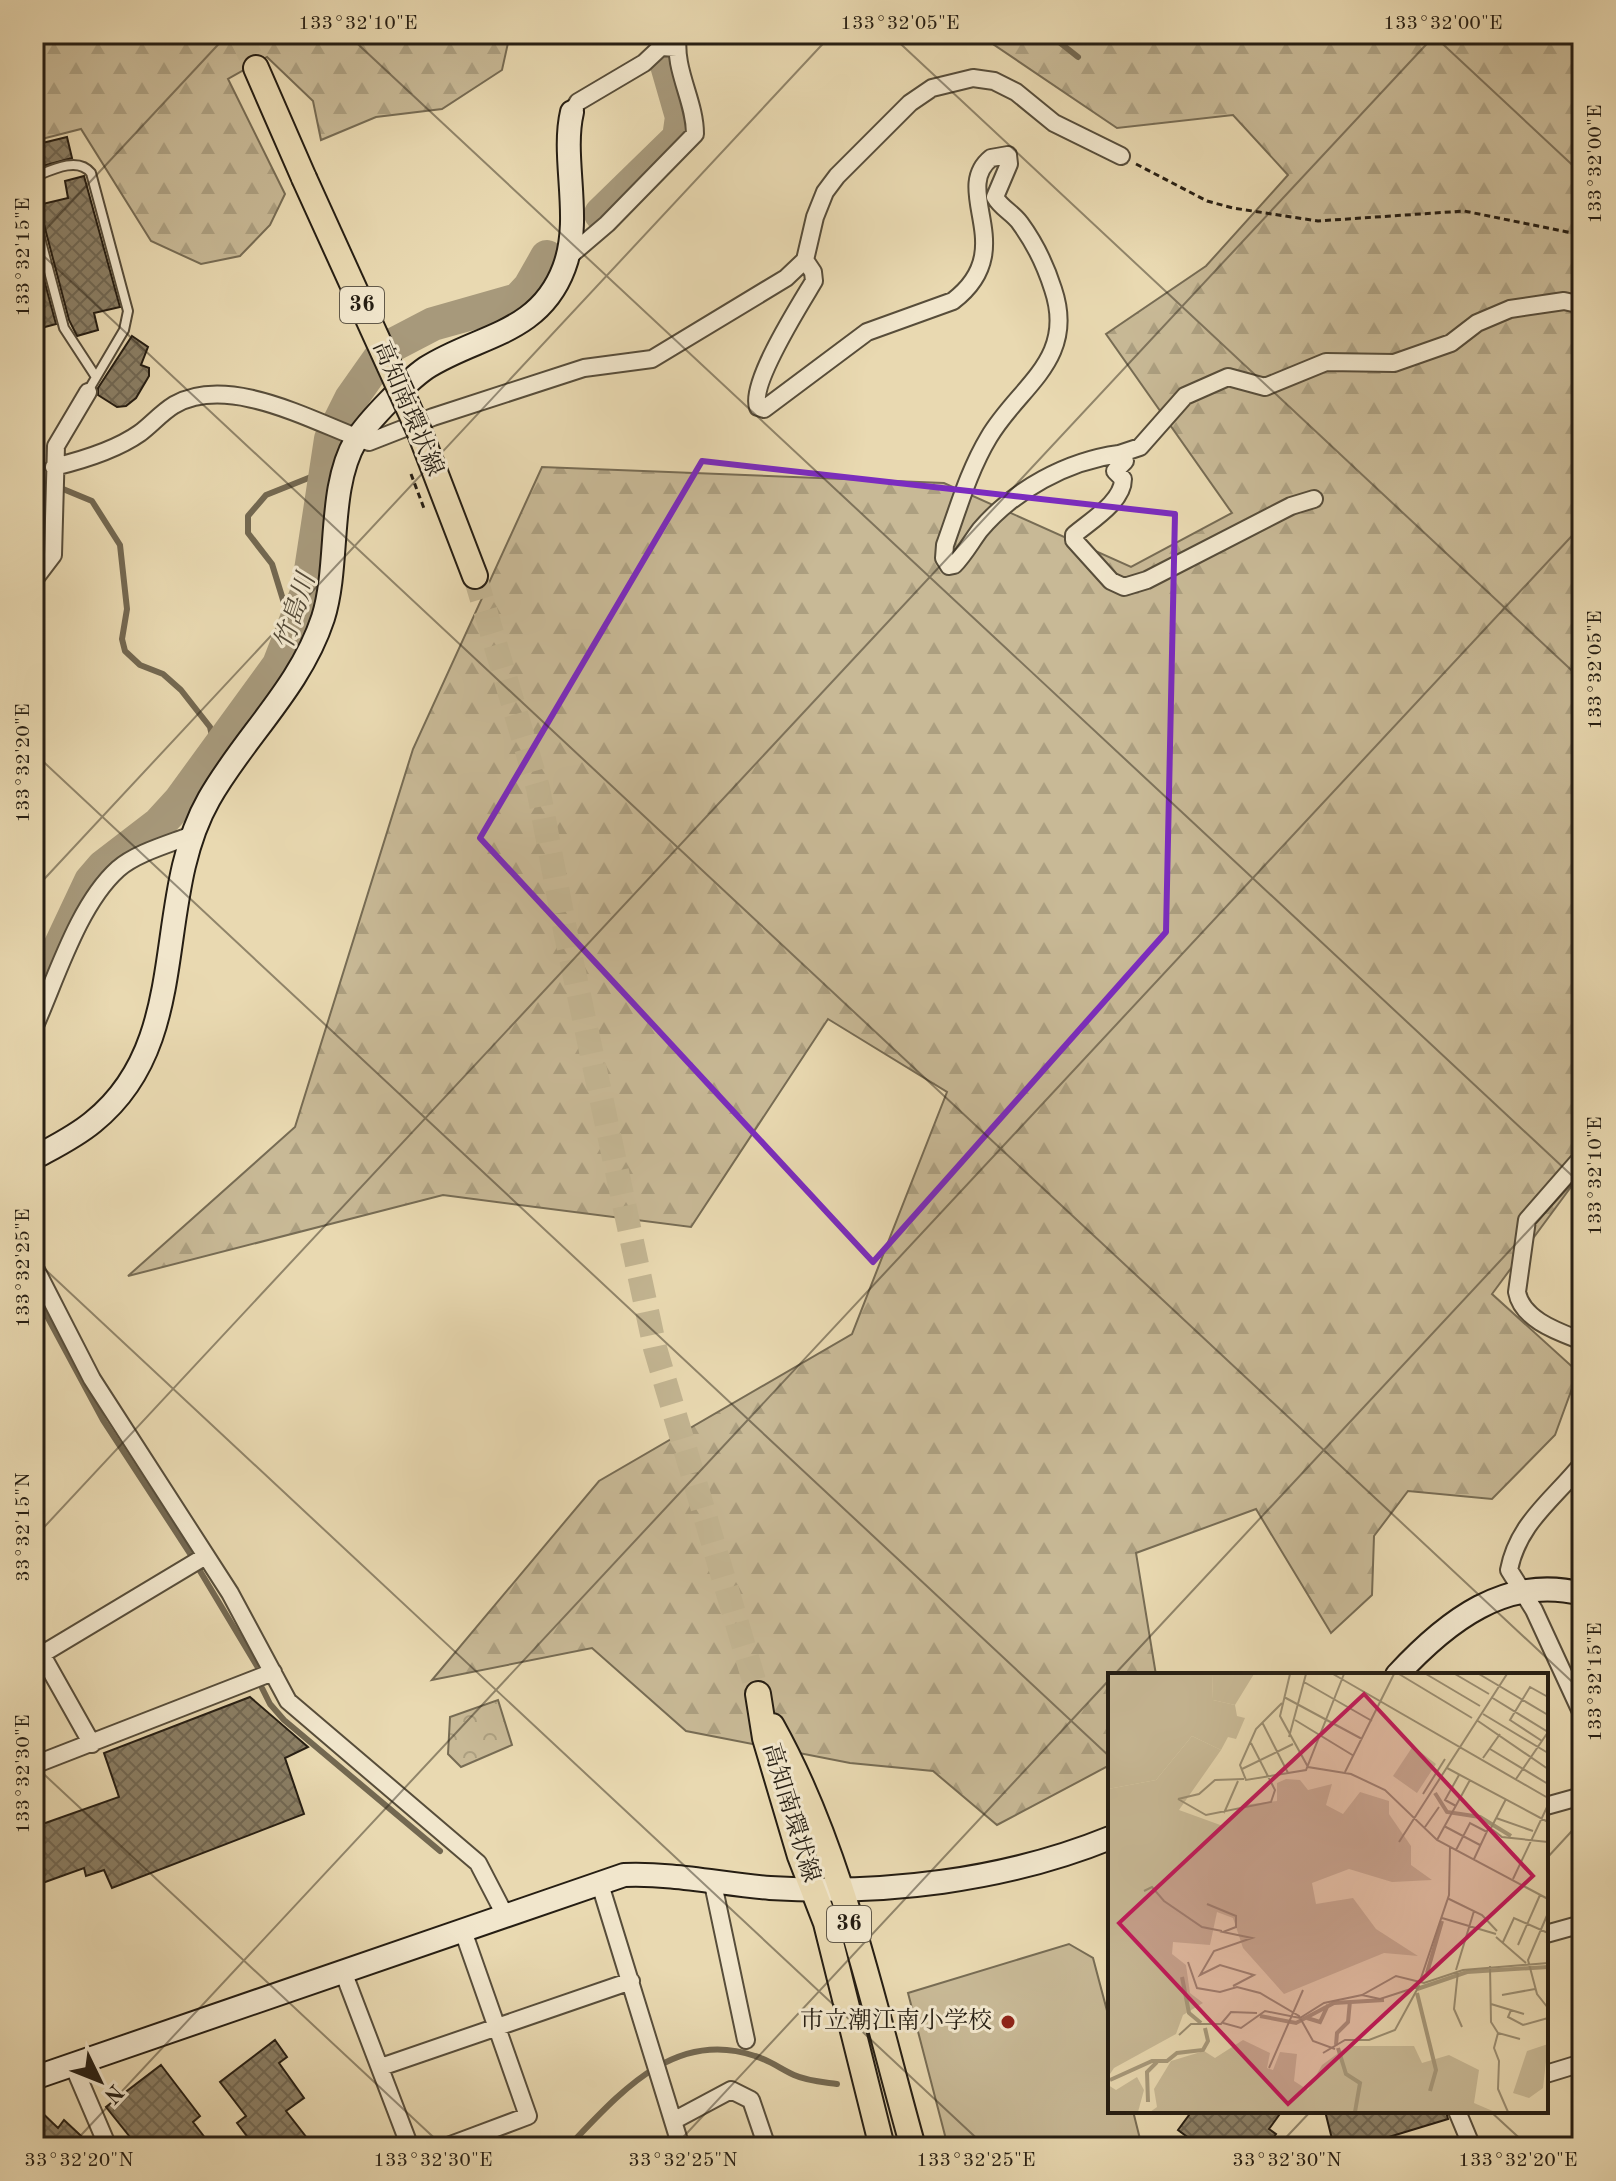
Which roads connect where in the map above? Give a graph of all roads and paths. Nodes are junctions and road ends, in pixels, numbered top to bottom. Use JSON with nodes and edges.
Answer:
{"nodes":[{"id":1,"x":677,"y":41,"type":"edge"},
{"id":2,"x":256,"y":68,"type":"tunnel mouth"},
{"id":3,"x":572,"y":112,"type":"joint"},
{"id":4,"x":1121,"y":156,"type":"joint"},
{"id":5,"x":34,"y":177,"type":"edge"},
{"id":6,"x":34,"y":215,"type":"edge"},
{"id":7,"x":1582,"y":235,"type":"edge"},
{"id":8,"x":567,"y":258,"type":"junction"},
{"id":9,"x":805,"y":260,"type":"junction"},
{"id":10,"x":1582,"y":305,"type":"edge"},
{"id":11,"x":92,"y":385,"type":"junction"},
{"id":12,"x":343,"y":431,"type":"junction"},
{"id":13,"x":1119,"y":454,"type":"junction"},
{"id":14,"x":54,"y":467,"type":"junction"},
{"id":15,"x":1314,"y":499,"type":"dead end"},
{"id":16,"x":475,"y":576,"type":"tunnel mouth"},
{"id":17,"x":34,"y":580,"type":"edge"},
{"id":18,"x":192,"y":835,"type":"junction"},
{"id":19,"x":34,"y":1028,"type":"edge"},
{"id":20,"x":1582,"y":1157,"type":"edge"},
{"id":21,"x":34,"y":1158,"type":"edge"},
{"id":22,"x":34,"y":1266,"type":"edge"},
{"id":23,"x":1582,"y":1341,"type":"edge"},
{"id":24,"x":1581,"y":1468,"type":"edge"},
{"id":25,"x":204,"y":1557,"type":"junction"},
{"id":26,"x":1520,"y":1591,"type":"junction"},
{"id":27,"x":1582,"y":1594,"type":"edge"},
{"id":28,"x":37,"y":1651,"type":"edge"},
{"id":29,"x":273,"y":1672,"type":"junction"},
{"id":30,"x":1399,"y":1673,"type":"edge"},
{"id":31,"x":1582,"y":1714,"type":"edge"},
{"id":32,"x":92,"y":1744,"type":"junction"},
{"id":33,"x":34,"y":1765,"type":"edge"},
{"id":34,"x":1582,"y":1796,"type":"edge"},
{"id":35,"x":1548,"y":1805,"type":"edge"},
{"id":36,"x":1108,"y":1839,"type":"edge"},
{"id":37,"x":712,"y":1879,"type":"junction"},
{"id":38,"x":599,"y":1881,"type":"junction"},
{"id":39,"x":839,"y":1888,"type":"junction"},
{"id":40,"x":813,"y":1889,"type":"junction"},
{"id":41,"x":505,"y":1915,"type":"junction"},
{"id":42,"x":1582,"y":1924,"type":"edge"},
{"id":43,"x":463,"y":1931,"type":"junction"},
{"id":44,"x":1548,"y":1933,"type":"edge"},
{"id":45,"x":344,"y":1974,"type":"junction"},
{"id":46,"x":631,"y":1981,"type":"junction"},
{"id":47,"x":496,"y":2026,"type":"junction"},
{"id":48,"x":746,"y":2040,"type":"dead end"},
{"id":49,"x":1582,"y":2063,"type":"edge"},
{"id":50,"x":73,"y":2065,"type":"junction"},
{"id":51,"x":381,"y":2067,"type":"junction"},
{"id":52,"x":1548,"y":2073,"type":"edge"},
{"id":53,"x":34,"y":2078,"type":"edge"},
{"id":54,"x":1458,"y":2113,"type":"edge"},
{"id":55,"x":673,"y":2121,"type":"junction"},
{"id":56,"x":108,"y":2147,"type":"edge"},
{"id":57,"x":410,"y":2147,"type":"edge"},
{"id":58,"x":445,"y":2147,"type":"edge"},
{"id":59,"x":681,"y":2147,"type":"edge"},
{"id":60,"x":767,"y":2147,"type":"edge"},
{"id":61,"x":882,"y":2147,"type":"edge"},
{"id":62,"x":913,"y":2147,"type":"edge"},
{"id":63,"x":1472,"y":2147,"type":"edge"}],
"edges":[{"from":1,"to":3,"type":"street"},
{"from":1,"to":8,"type":"street"},
{"from":2,"to":16,"type":"main road","name":"高知南環状線","number":"36","bridge":true},
{"from":3,"to":8,"type":"street"},
{"from":4,"to":7,"type":"path"},
{"from":4,"to":9,"type":"street"},
{"from":5,"to":11,"type":"lane"},
{"from":6,"to":11,"type":"lane"},
{"from":8,"to":12,"type":"street"},
{"from":9,"to":12,"type":"street"},
{"from":9,"to":13,"type":"street"},
{"from":10,"to":13,"type":"street"},
{"from":11,"to":14,"type":"street"},
{"from":12,"to":14,"type":"street"},
{"from":12,"to":18,"type":"street"},
{"from":13,"to":15,"type":"street"},
{"from":14,"to":17,"type":"street"},
{"from":18,"to":19,"type":"street"},
{"from":18,"to":21,"type":"street"},
{"from":20,"to":23,"type":"street"},
{"from":22,"to":25,"type":"street"},
{"from":24,"to":26,"type":"street"},
{"from":25,"to":28,"type":"street"},
{"from":25,"to":29,"type":"street"},
{"from":26,"to":27,"type":"street"},
{"from":26,"to":30,"type":"street"},
{"from":26,"to":31,"type":"street"},
{"from":28,"to":32,"type":"street"},
{"from":29,"to":32,"type":"street"},
{"from":29,"to":41,"type":"street"},
{"from":32,"to":33,"type":"street"},
{"from":34,"to":35,"type":"street"},
{"from":36,"to":39,"type":"street"},
{"from":37,"to":38,"type":"street"},
{"from":37,"to":40,"type":"street"},
{"from":37,"to":48,"type":"street"},
{"from":38,"to":41,"type":"street"},
{"from":38,"to":46,"type":"street"},
{"from":39,"to":40,"type":"street"},
{"from":39,"to":40,"type":"main road","name":"高知南環状線","number":"36"},
{"from":39,"to":62,"type":"main road","name":"高知南環状線","number":"36"},
{"from":40,"to":61,"type":"main road","name":"高知南環状線","number":"36"},
{"from":41,"to":43,"type":"street"},
{"from":42,"to":44,"type":"street"},
{"from":43,"to":45,"type":"street"},
{"from":43,"to":47,"type":"street"},
{"from":45,"to":50,"type":"street"},
{"from":45,"to":51,"type":"street"},
{"from":46,"to":47,"type":"street"},
{"from":46,"to":55,"type":"street"},
{"from":47,"to":51,"type":"street"},
{"from":47,"to":58,"type":"street"},
{"from":49,"to":52,"type":"street"},
{"from":50,"to":53,"type":"street"},
{"from":50,"to":56,"type":"street"},
{"from":51,"to":57,"type":"street"},
{"from":54,"to":63,"type":"street"},
{"from":55,"to":59,"type":"street"},
{"from":55,"to":60,"type":"street"}]}
